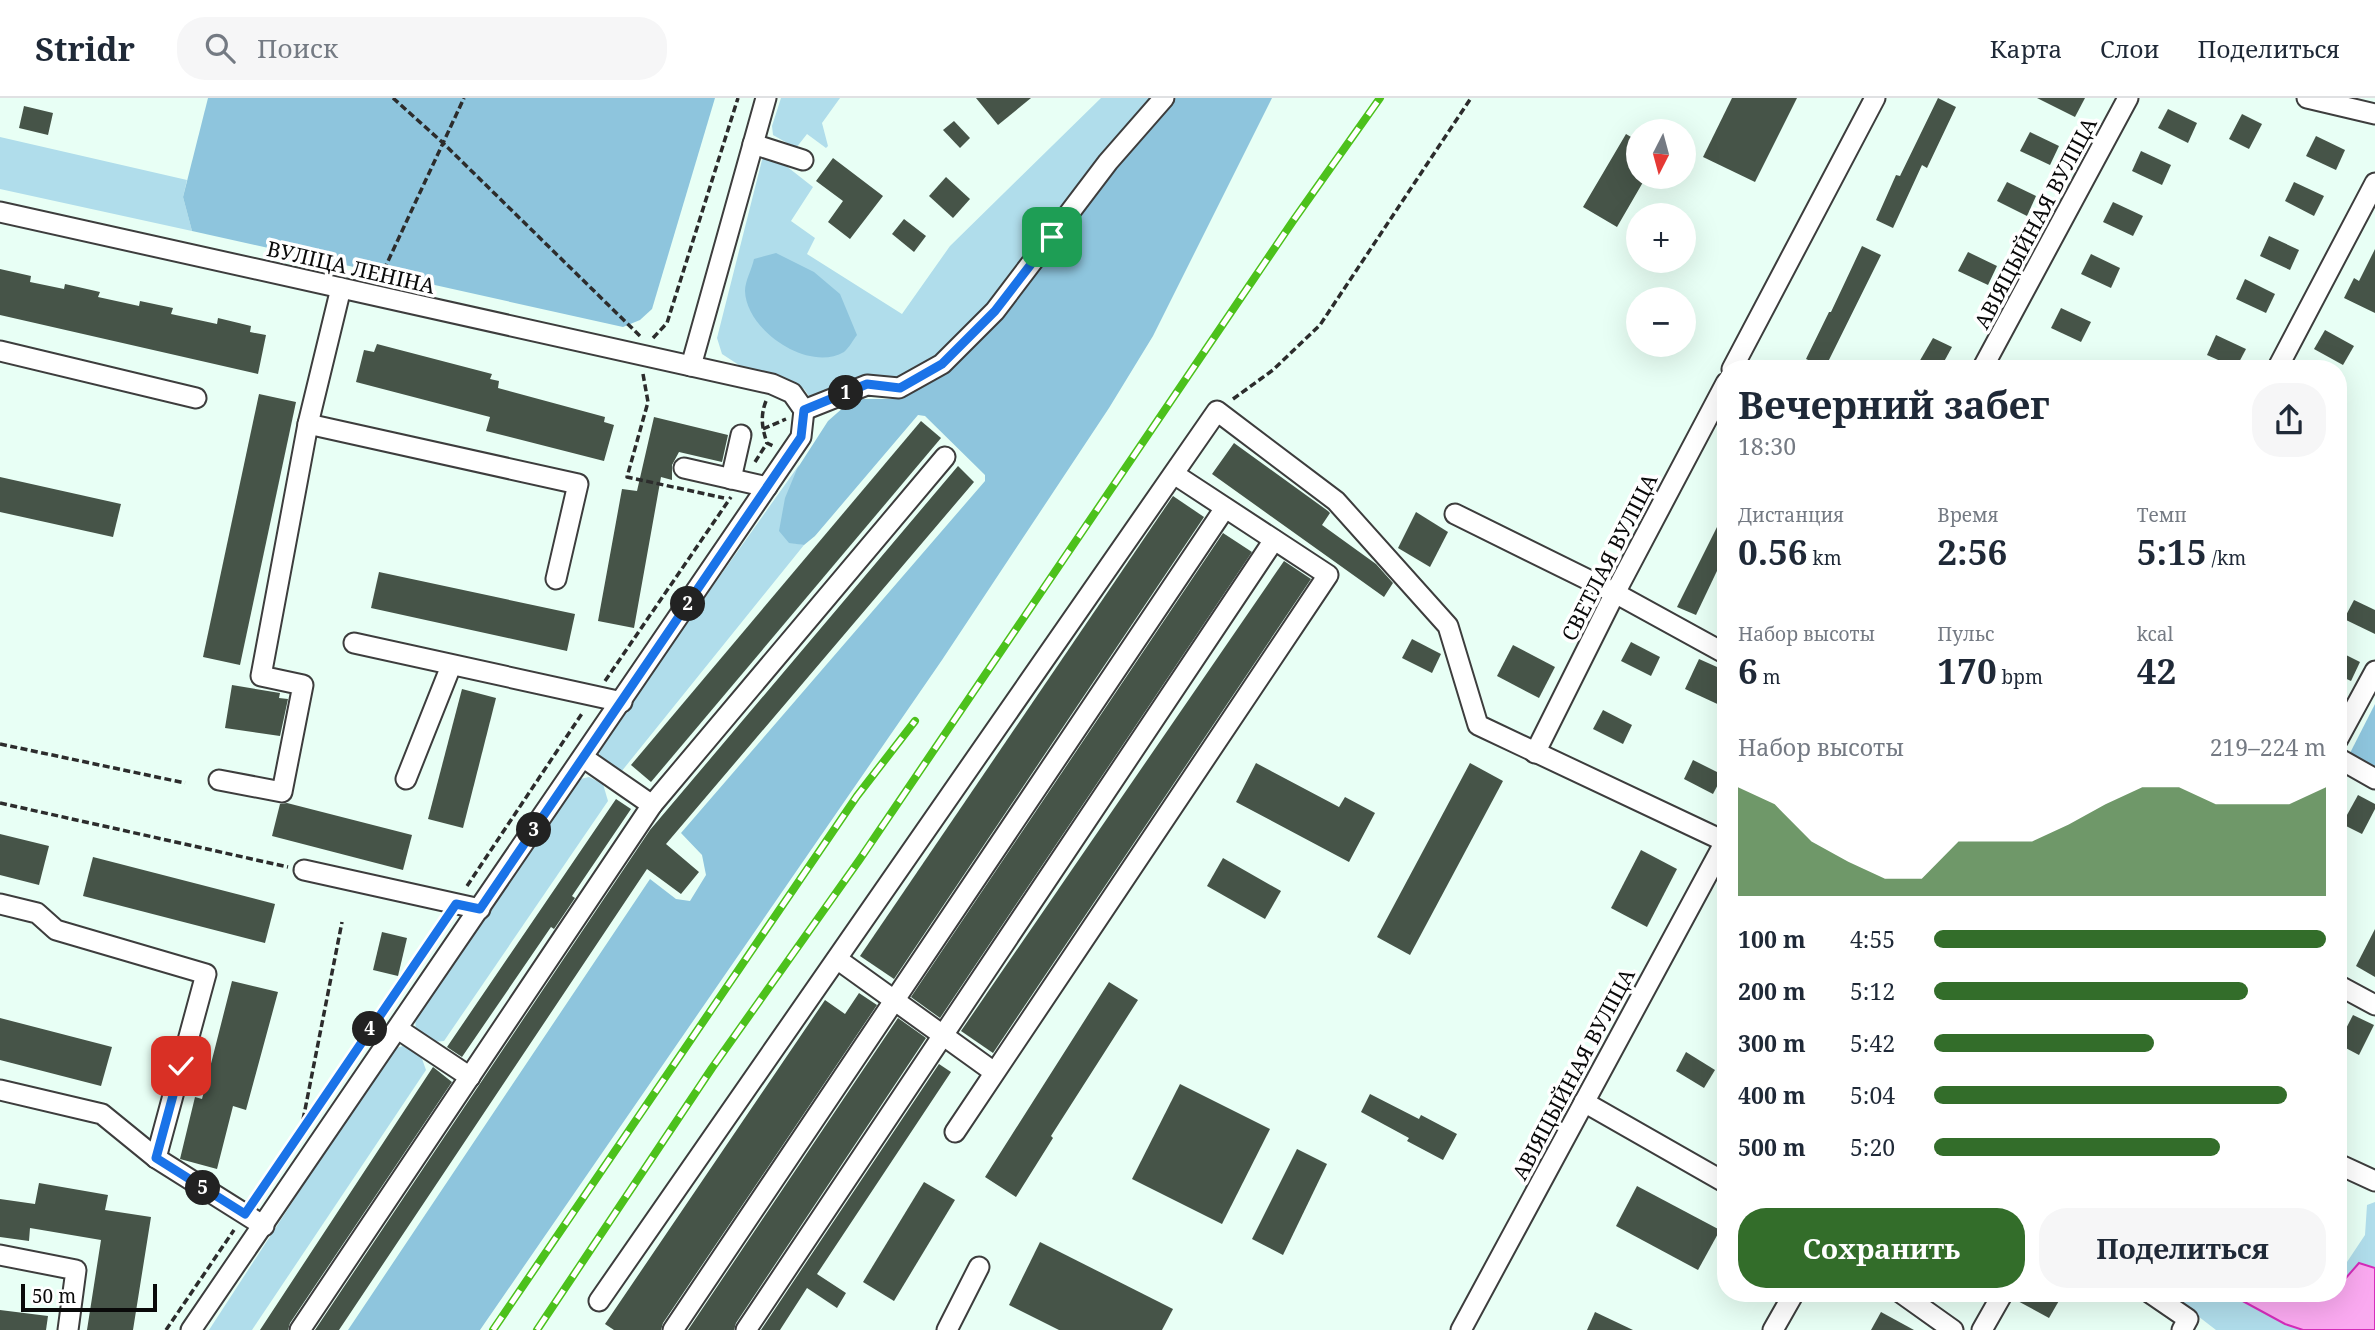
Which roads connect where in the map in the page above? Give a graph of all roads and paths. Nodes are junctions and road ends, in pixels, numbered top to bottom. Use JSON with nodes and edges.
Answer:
{"nodes":[{"id":1,"x":393,"y":98,"type":"edge"},
{"id":2,"x":464,"y":98,"type":"edge"},
{"id":3,"x":737,"y":98,"type":"edge"},
{"id":4,"x":766,"y":98,"type":"edge"},
{"id":5,"x":1164,"y":98,"type":"edge"},
{"id":6,"x":1471,"y":98,"type":"edge"},
{"id":7,"x":1875,"y":98,"type":"edge"},
{"id":8,"x":2128,"y":98,"type":"edge"},
{"id":9,"x":2307,"y":98,"type":"edge"},
{"id":10,"x":2375,"y":114,"type":"edge"},
{"id":11,"x":442,"y":142,"type":"junction"},
{"id":12,"x":753,"y":144,"type":"junction"},
{"id":13,"x":803,"y":160,"type":"dead end"},
{"id":14,"x":2375,"y":183,"type":"edge"},
{"id":15,"x":0,"y":212,"type":"edge"},
{"id":16,"x":372,"y":278,"type":"dead end"},
{"id":17,"x":341,"y":288,"type":"junction"},
{"id":18,"x":640,"y":336,"type":"dead end"},
{"id":19,"x":650,"y":346,"type":"dead end"},
{"id":20,"x":0,"y":351,"type":"edge"},
{"id":21,"x":1737,"y":360,"type":"edge"},
{"id":22,"x":1987,"y":360,"type":"edge"},
{"id":23,"x":2282,"y":360,"type":"edge"},
{"id":24,"x":691,"y":366,"type":"junction"},
{"id":25,"x":642,"y":369,"type":"dead end"},
{"id":26,"x":197,"y":398,"type":"dead end"},
{"id":27,"x":767,"y":398,"type":"dead end"},
{"id":28,"x":1717,"y":400,"type":"edge"},
{"id":29,"x":804,"y":410,"type":"junction"},
{"id":30,"x":1217,"y":411,"type":"junction"},
{"id":31,"x":308,"y":424,"type":"junction"},
{"id":32,"x":741,"y":435,"type":"dead end"},
{"id":33,"x":767,"y":443,"type":"junction"},
{"id":34,"x":777,"y":447,"type":"dead end"},
{"id":35,"x":945,"y":457,"type":"dead end"},
{"id":36,"x":684,"y":468,"type":"dead end"},
{"id":37,"x":1174,"y":474,"type":"junction"},
{"id":38,"x":736,"y":480,"type":"junction"},
{"id":39,"x":767,"y":487,"type":"junction"},
{"id":40,"x":729,"y":499,"type":"junction"},
{"id":41,"x":1225,"y":508,"type":"junction"},
{"id":42,"x":1455,"y":513,"type":"dead end"},
{"id":43,"x":1274,"y":540,"type":"junction"},
{"id":44,"x":556,"y":579,"type":"dead end"},
{"id":45,"x":1615,"y":593,"type":"junction"},
{"id":46,"x":354,"y":643,"type":"dead end"},
{"id":47,"x":1717,"y":649,"type":"edge"},
{"id":48,"x":451,"y":666,"type":"junction"},
{"id":49,"x":2375,"y":671,"type":"edge"},
{"id":50,"x":598,"y":691,"type":"dead end"},
{"id":51,"x":622,"y":702,"type":"junction"},
{"id":52,"x":588,"y":705,"type":"dead end"},
{"id":53,"x":2347,"y":721,"type":"edge"},
{"id":54,"x":0,"y":744,"type":"edge"},
{"id":55,"x":1535,"y":753,"type":"junction"},
{"id":56,"x":584,"y":758,"type":"junction"},
{"id":57,"x":2347,"y":763,"type":"edge"},
{"id":58,"x":406,"y":779,"type":"dead end"},
{"id":59,"x":2375,"y":779,"type":"edge"},
{"id":60,"x":219,"y":780,"type":"dead end"},
{"id":61,"x":185,"y":783,"type":"dead end"},
{"id":62,"x":0,"y":803,"type":"edge"},
{"id":63,"x":652,"y":806,"type":"junction"},
{"id":64,"x":1717,"y":837,"type":"edge"},
{"id":65,"x":1717,"y":856,"type":"edge"},
{"id":66,"x":303,"y":870,"type":"joint"},
{"id":67,"x":459,"y":899,"type":"junction"},
{"id":68,"x":0,"y":904,"type":"edge"},
{"id":69,"x":480,"y":909,"type":"junction"},
{"id":70,"x":342,"y":922,"type":"dead end"},
{"id":71,"x":837,"y":959,"type":"junction"},
{"id":72,"x":2347,"y":990,"type":"edge"},
{"id":73,"x":894,"y":1000,"type":"junction"},
{"id":74,"x":2375,"y":1005,"type":"edge"},
{"id":75,"x":398,"y":1029,"type":"junction"},
{"id":76,"x":943,"y":1035,"type":"junction"},
{"id":77,"x":994,"y":1072,"type":"junction"},
{"id":78,"x":470,"y":1077,"type":"junction"},
{"id":79,"x":0,"y":1090,"type":"edge"},
{"id":80,"x":1584,"y":1102,"type":"junction"},
{"id":81,"x":301,"y":1132,"type":"junction"},
{"id":82,"x":954,"y":1132,"type":"dead end"},
{"id":83,"x":156,"y":1158,"type":"junction"},
{"id":84,"x":2347,"y":1168,"type":"edge"},
{"id":85,"x":1717,"y":1178,"type":"edge"},
{"id":86,"x":2375,"y":1181,"type":"edge"},
{"id":87,"x":245,"y":1214,"type":"junction"},
{"id":88,"x":264,"y":1226,"type":"junction"},
{"id":89,"x":0,"y":1255,"type":"edge"},
{"id":90,"x":979,"y":1267,"type":"dead end"},
{"id":91,"x":599,"y":1301,"type":"dead end"},
{"id":92,"x":1789,"y":1302,"type":"edge"},
{"id":93,"x":1914,"y":1302,"type":"edge"},
{"id":94,"x":1998,"y":1302,"type":"edge"},
{"id":95,"x":2161,"y":1302,"type":"edge"},
{"id":96,"x":2189,"y":1326,"type":"edge"},
{"id":97,"x":68,"y":1330,"type":"edge"},
{"id":98,"x":166,"y":1330,"type":"edge"},
{"id":99,"x":191,"y":1330,"type":"edge"},
{"id":100,"x":300,"y":1330,"type":"edge"},
{"id":101,"x":673,"y":1330,"type":"edge"},
{"id":102,"x":746,"y":1330,"type":"edge"},
{"id":103,"x":947,"y":1330,"type":"edge"},
{"id":104,"x":1461,"y":1330,"type":"edge"},
{"id":105,"x":1773,"y":1330,"type":"edge"},
{"id":106,"x":1953,"y":1330,"type":"edge"},
{"id":107,"x":1982,"y":1330,"type":"edge"}],
"edges":[{"from":1,"to":11,"type":"path"},
{"from":2,"to":11,"type":"path"},
{"from":3,"to":19,"type":"path"},
{"from":4,"to":12,"type":"street"},
{"from":5,"to":29,"type":"street"},
{"from":6,"to":30,"type":"path"},
{"from":7,"to":21,"type":"street"},
{"from":8,"to":22,"type":"street","name":"АВІЯЦЫЙНАЯ ВУЛІЦА"},
{"from":9,"to":10,"type":"street"},
{"from":11,"to":16,"type":"path"},
{"from":11,"to":18,"type":"path"},
{"from":12,"to":13,"type":"street"},
{"from":12,"to":24,"type":"street"},
{"from":14,"to":23,"type":"street"},
{"from":15,"to":17,"type":"street","name":"ВУЛІЦА ЛЕНІНА"},
{"from":17,"to":24,"type":"street","name":"ВУЛІЦА ЛЕНІНА"},
{"from":17,"to":31,"type":"street"},
{"from":20,"to":26,"type":"street"},
{"from":24,"to":29,"type":"street","name":"ВУЛІЦА ЛЕНІНА"},
{"from":25,"to":40,"type":"path"},
{"from":27,"to":33,"type":"path"},
{"from":28,"to":45,"type":"street","name":"СВЕТЛАЯ ВУЛІЦА"},
{"from":29,"to":39,"type":"street"},
{"from":30,"to":37,"type":"street"},
{"from":30,"to":55,"type":"street"},
{"from":31,"to":44,"type":"street"},
{"from":31,"to":60,"type":"street"},
{"from":32,"to":38,"type":"street"},
{"from":33,"to":34,"type":"path"},
{"from":33,"to":38,"type":"path"},
{"from":35,"to":63,"type":"street"},
{"from":36,"to":38,"type":"street"},
{"from":37,"to":41,"type":"street"},
{"from":37,"to":71,"type":"street"},
{"from":38,"to":39,"type":"street"},
{"from":38,"to":40,"type":"path"},
{"from":39,"to":51,"type":"street"},
{"from":40,"to":50,"type":"path"},
{"from":41,"to":43,"type":"street"},
{"from":41,"to":73,"type":"street"},
{"from":42,"to":45,"type":"street"},
{"from":43,"to":76,"type":"street"},
{"from":43,"to":77,"type":"street"},
{"from":45,"to":47,"type":"street"},
{"from":45,"to":55,"type":"street","name":"СВЕТЛАЯ ВУЛІЦА"},
{"from":46,"to":48,"type":"street"},
{"from":48,"to":51,"type":"street"},
{"from":48,"to":58,"type":"street"},
{"from":49,"to":53,"type":"street"},
{"from":51,"to":56,"type":"street"},
{"from":52,"to":67,"type":"path"},
{"from":54,"to":61,"type":"path"},
{"from":55,"to":64,"type":"street"},
{"from":56,"to":63,"type":"street"},
{"from":56,"to":69,"type":"street"},
{"from":57,"to":59,"type":"street"},
{"from":62,"to":66,"type":"path"},
{"from":63,"to":78,"type":"street"},
{"from":65,"to":80,"type":"street","name":"АВІЯЦЫЙНАЯ ВУЛІЦА"},
{"from":66,"to":67,"type":"street"},
{"from":67,"to":69,"type":"street"},
{"from":67,"to":81,"type":"path"},
{"from":68,"to":83,"type":"street"},
{"from":69,"to":75,"type":"street"},
{"from":70,"to":81,"type":"path"},
{"from":71,"to":73,"type":"street"},
{"from":71,"to":91,"type":"street"},
{"from":72,"to":74,"type":"street"},
{"from":73,"to":76,"type":"street"},
{"from":73,"to":101,"type":"street"},
{"from":75,"to":78,"type":"street"},
{"from":75,"to":88,"type":"street"},
{"from":76,"to":77,"type":"street"},
{"from":76,"to":102,"type":"street"},
{"from":77,"to":82,"type":"street"},
{"from":78,"to":100,"type":"street"},
{"from":79,"to":83,"type":"street"},
{"from":80,"to":85,"type":"street"},
{"from":80,"to":104,"type":"street","name":"АВІЯЦЫЙНАЯ ВУЛІЦА"},
{"from":81,"to":87,"type":"path"},
{"from":83,"to":87,"type":"street"},
{"from":84,"to":86,"type":"street"},
{"from":87,"to":88,"type":"street"},
{"from":87,"to":98,"type":"path"},
{"from":88,"to":99,"type":"street"},
{"from":89,"to":97,"type":"street"},
{"from":90,"to":103,"type":"street"},
{"from":92,"to":105,"type":"street"},
{"from":93,"to":106,"type":"street"},
{"from":94,"to":107,"type":"street"},
{"from":95,"to":96,"type":"street"}]}
